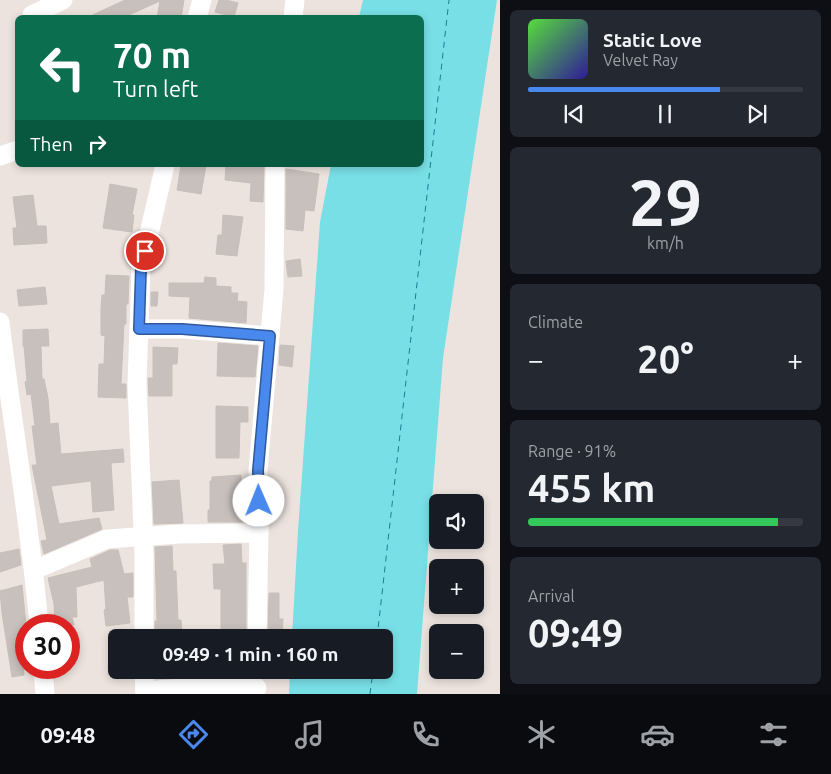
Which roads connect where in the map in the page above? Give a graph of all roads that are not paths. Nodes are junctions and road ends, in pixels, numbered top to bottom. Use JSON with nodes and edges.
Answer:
{"nodes":[{"id":1,"x":63,"y":0,"type":"edge"},
{"id":2,"x":202,"y":0,"type":"edge"},
{"id":3,"x":295,"y":0,"type":"edge"},
{"id":4,"x":32,"y":15,"type":"edge"},
{"id":5,"x":198,"y":15,"type":"edge"},
{"id":6,"x":293,"y":15,"type":"edge"},
{"id":7,"x":15,"y":151,"type":"edge"},
{"id":8,"x":0,"y":156,"type":"edge"},
{"id":9,"x":165,"y":167,"type":"edge"},
{"id":10,"x":275,"y":167,"type":"edge"},
{"id":11,"x":0,"y":322,"type":"edge"},
{"id":12,"x":139,"y":329,"type":"junction"},
{"id":13,"x":270,"y":336,"type":"junction"},
{"id":14,"x":259,"y":533,"type":"junction"},
{"id":15,"x":142,"y":536,"type":"junction"},
{"id":16,"x":34,"y":570,"type":"junction"},
{"id":17,"x":38,"y":614,"type":"edge"},
{"id":18,"x":144,"y":629,"type":"edge"},
{"id":19,"x":256,"y":629,"type":"edge"},
{"id":20,"x":44,"y":679,"type":"edge"},
{"id":21,"x":144,"y":679,"type":"edge"},
{"id":22,"x":257,"y":684,"type":"edge"},
{"id":23,"x":144,"y":692,"type":"edge"},
{"id":24,"x":45,"y":694,"type":"edge"}],
"edges":[{"from":1,"to":4,"type":"street"},
{"from":2,"to":5,"type":"street"},
{"from":3,"to":6,"type":"street"},
{"from":7,"to":8,"type":"street"},
{"from":9,"to":12,"type":"street"},
{"from":10,"to":13,"type":"street"},
{"from":11,"to":16,"type":"street"},
{"from":12,"to":13,"type":"street"},
{"from":12,"to":15,"type":"street"},
{"from":13,"to":14,"type":"street"},
{"from":14,"to":15,"type":"street"},
{"from":14,"to":19,"type":"street"},
{"from":15,"to":16,"type":"street"},
{"from":15,"to":18,"type":"street"},
{"from":16,"to":17,"type":"street"},
{"from":20,"to":24,"type":"street"},
{"from":21,"to":23,"type":"street"},
{"from":22,"to":23,"type":"street"}]}
